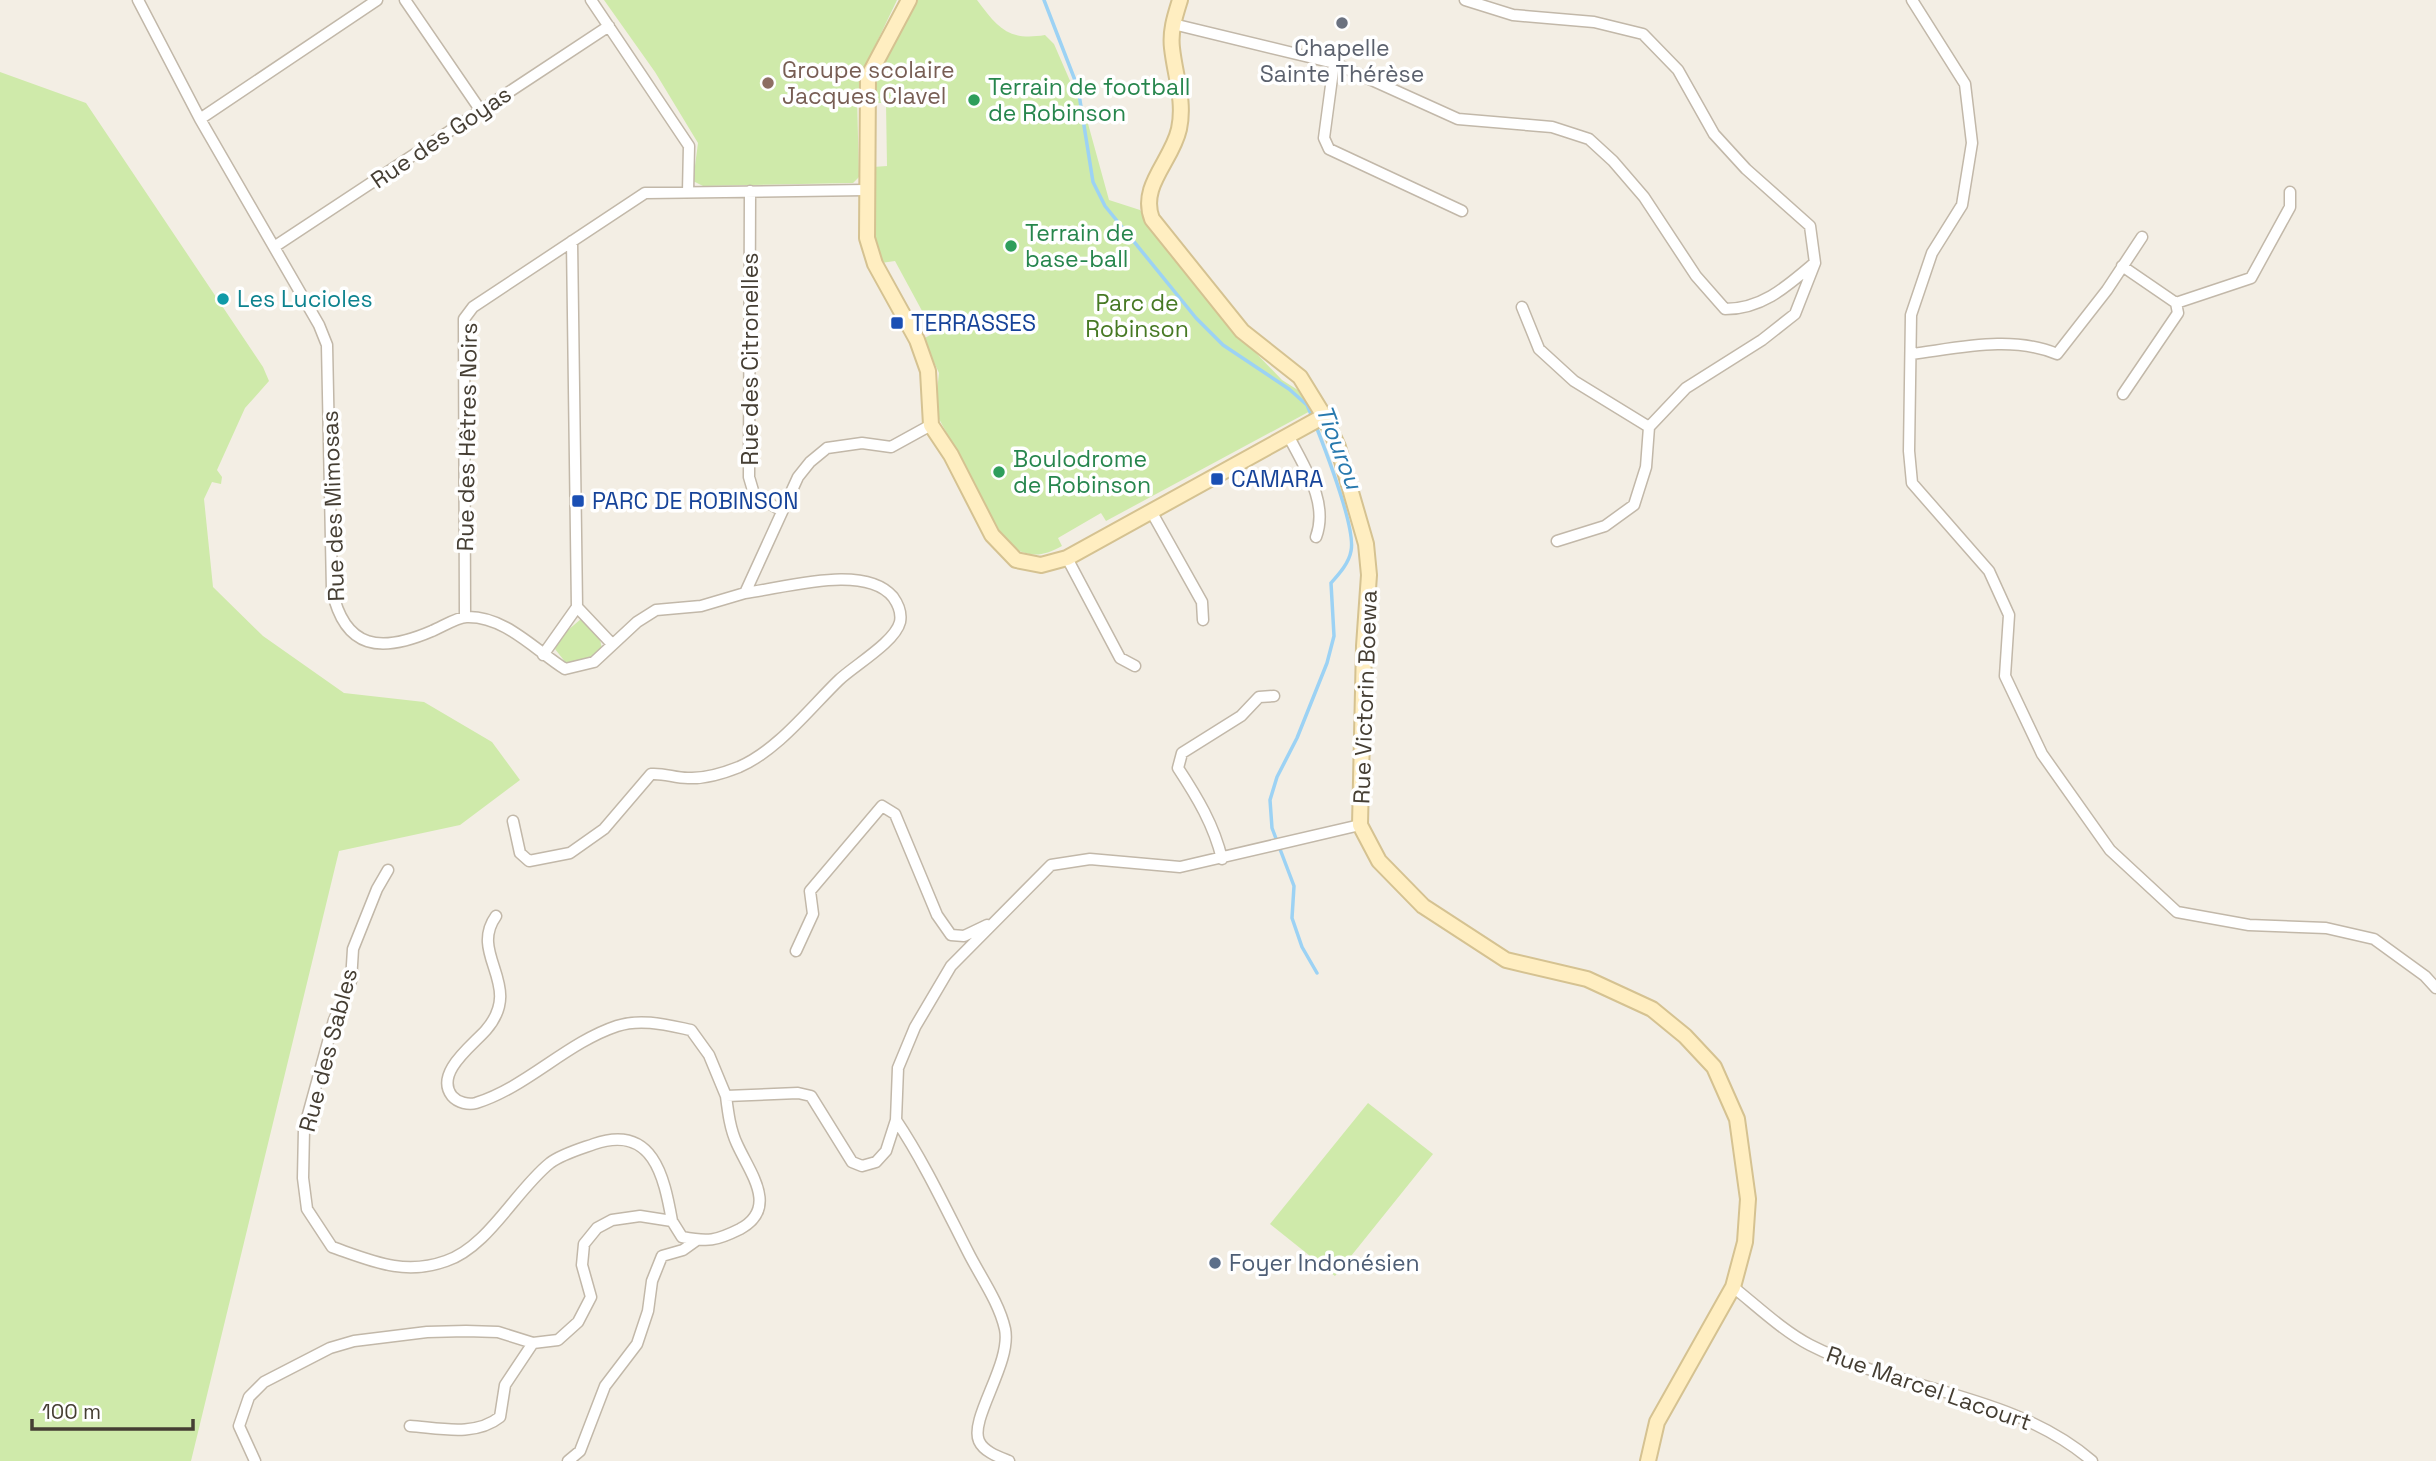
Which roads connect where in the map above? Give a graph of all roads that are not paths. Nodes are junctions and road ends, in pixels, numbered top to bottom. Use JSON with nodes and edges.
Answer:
{"nodes":[{"id":1,"x":138,"y":0,"type":"edge"},
{"id":2,"x":377,"y":0,"type":"edge"},
{"id":3,"x":405,"y":0,"type":"edge"},
{"id":4,"x":591,"y":0,"type":"edge"},
{"id":5,"x":909,"y":0,"type":"edge"},
{"id":6,"x":1180,"y":0,"type":"edge"},
{"id":7,"x":1465,"y":0,"type":"edge"},
{"id":8,"x":1912,"y":0,"type":"edge"},
{"id":9,"x":1173,"y":23,"type":"junction"},
{"id":10,"x":608,"y":26,"type":"junction"},
{"id":11,"x":1334,"y":63,"type":"junction"},
{"id":12,"x":481,"y":111,"type":"junction"},
{"id":13,"x":200,"y":119,"type":"junction"},
{"id":14,"x":866,"y":190,"type":"junction"},
{"id":15,"x":750,"y":191,"type":"junction"},
{"id":16,"x":688,"y":192,"type":"junction"},
{"id":17,"x":2290,"y":192,"type":"dead end"},
{"id":18,"x":1462,"y":211,"type":"dead end"},
{"id":19,"x":2143,"y":237,"type":"dead end"},
{"id":20,"x":572,"y":241,"type":"junction"},
{"id":21,"x":274,"y":247,"type":"junction"},
{"id":22,"x":1815,"y":262,"type":"junction"},
{"id":23,"x":2122,"y":266,"type":"junction"},
{"id":24,"x":2176,"y":303,"type":"junction"},
{"id":25,"x":1522,"y":307,"type":"dead end"},
{"id":26,"x":1912,"y":354,"type":"junction"},
{"id":27,"x":2123,"y":394,"type":"dead end"},
{"id":28,"x":1316,"y":419,"type":"junction"},
{"id":29,"x":931,"y":425,"type":"junction"},
{"id":30,"x":1648,"y":427,"type":"junction"},
{"id":31,"x":1288,"y":435,"type":"junction"},
{"id":32,"x":782,"y":511,"type":"junction"},
{"id":33,"x":1151,"y":511,"type":"junction"},
{"id":34,"x":1316,"y":537,"type":"dead end"},
{"id":35,"x":1557,"y":541,"type":"dead end"},
{"id":36,"x":1067,"y":558,"type":"junction"},
{"id":37,"x":746,"y":593,"type":"junction"},
{"id":38,"x":577,"y":607,"type":"junction"},
{"id":39,"x":466,"y":617,"type":"junction"},
{"id":40,"x":1203,"y":620,"type":"dead end"},
{"id":41,"x":611,"y":643,"type":"junction"},
{"id":42,"x":543,"y":655,"type":"junction"},
{"id":43,"x":1135,"y":666,"type":"dead end"},
{"id":44,"x":1273,"y":696,"type":"dead end"},
{"id":45,"x":513,"y":821,"type":"dead end"},
{"id":46,"x":1360,"y":825,"type":"junction"},
{"id":47,"x":1222,"y":859,"type":"junction"},
{"id":48,"x":388,"y":870,"type":"dead end"},
{"id":49,"x":496,"y":916,"type":"dead end"},
{"id":50,"x":996,"y":921,"type":"junction"},
{"id":51,"x":796,"y":951,"type":"dead end"},
{"id":52,"x":2436,"y":988,"type":"edge"},
{"id":53,"x":726,"y":1096,"type":"junction"},
{"id":54,"x":896,"y":1120,"type":"junction"},
{"id":55,"x":672,"y":1221,"type":"junction"},
{"id":56,"x":697,"y":1240,"type":"junction"},
{"id":57,"x":1733,"y":1287,"type":"junction"},
{"id":58,"x":533,"y":1343,"type":"junction"},
{"id":59,"x":410,"y":1426,"type":"dead end"},
{"id":60,"x":255,"y":1461,"type":"edge"},
{"id":61,"x":568,"y":1461,"type":"edge"},
{"id":62,"x":1009,"y":1461,"type":"edge"},
{"id":63,"x":1648,"y":1461,"type":"edge"},
{"id":64,"x":2092,"y":1461,"type":"edge"}],
"edges":[{"from":1,"to":13,"type":"street","name":"Rue des Mimosas"},
{"from":2,"to":13,"type":"street"},
{"from":3,"to":12,"type":"street"},
{"from":4,"to":10,"type":"street"},
{"from":5,"to":14,"type":"street"},
{"from":6,"to":9,"type":"street","name":"Rue Victorin Boewa"},
{"from":7,"to":22,"type":"street"},
{"from":8,"to":26,"type":"street"},
{"from":9,"to":11,"type":"street"},
{"from":9,"to":28,"type":"street","name":"Rue Victorin Boewa"},
{"from":10,"to":12,"type":"street","name":"Rue des Goyas"},
{"from":10,"to":16,"type":"street"},
{"from":11,"to":18,"type":"street"},
{"from":11,"to":22,"type":"street"},
{"from":12,"to":21,"type":"street","name":"Rue des Goyas"},
{"from":13,"to":21,"type":"street","name":"Rue des Mimosas"},
{"from":14,"to":15,"type":"street","name":"Rue des Hêtres Noirs"},
{"from":14,"to":29,"type":"street"},
{"from":15,"to":16,"type":"street","name":"Rue des Hêtres Noirs"},
{"from":15,"to":32,"type":"street","name":"Rue des Citronelles"},
{"from":16,"to":20,"type":"street","name":"Rue des Hêtres Noirs"},
{"from":17,"to":24,"type":"street"},
{"from":19,"to":23,"type":"street"},
{"from":20,"to":38,"type":"street"},
{"from":20,"to":39,"type":"street","name":"Rue des Hêtres Noirs"},
{"from":21,"to":39,"type":"street","name":"Rue des Mimosas"},
{"from":22,"to":30,"type":"street"},
{"from":23,"to":24,"type":"street"},
{"from":23,"to":26,"type":"street"},
{"from":24,"to":27,"type":"street"},
{"from":25,"to":30,"type":"street"},
{"from":26,"to":52,"type":"street"},
{"from":28,"to":31,"type":"street"},
{"from":28,"to":46,"type":"street","name":"Rue Victorin Boewa"},
{"from":29,"to":32,"type":"street"},
{"from":29,"to":36,"type":"street"},
{"from":30,"to":35,"type":"street"},
{"from":31,"to":33,"type":"street"},
{"from":31,"to":34,"type":"street"},
{"from":32,"to":37,"type":"street"},
{"from":33,"to":36,"type":"street"},
{"from":33,"to":40,"type":"street"},
{"from":36,"to":43,"type":"street"},
{"from":37,"to":41,"type":"street"},
{"from":37,"to":45,"type":"street"},
{"from":38,"to":41,"type":"street"},
{"from":38,"to":42,"type":"street"},
{"from":39,"to":42,"type":"street"},
{"from":41,"to":42,"type":"street"},
{"from":44,"to":47,"type":"street"},
{"from":46,"to":47,"type":"street"},
{"from":46,"to":57,"type":"street","name":"Rue Victorin Boewa"},
{"from":47,"to":50,"type":"street"},
{"from":48,"to":55,"type":"street","name":"Rue des Sables"},
{"from":49,"to":53,"type":"street"},
{"from":50,"to":51,"type":"street"},
{"from":50,"to":54,"type":"street"},
{"from":53,"to":54,"type":"street"},
{"from":53,"to":56,"type":"street"},
{"from":54,"to":62,"type":"street"},
{"from":55,"to":56,"type":"street"},
{"from":55,"to":58,"type":"street"},
{"from":56,"to":61,"type":"street"},
{"from":57,"to":63,"type":"street","name":"Rue Victorin Boewa"},
{"from":57,"to":64,"type":"street","name":"Rue Marcel Lacourt"},
{"from":58,"to":59,"type":"street"},
{"from":58,"to":60,"type":"street"}]}
